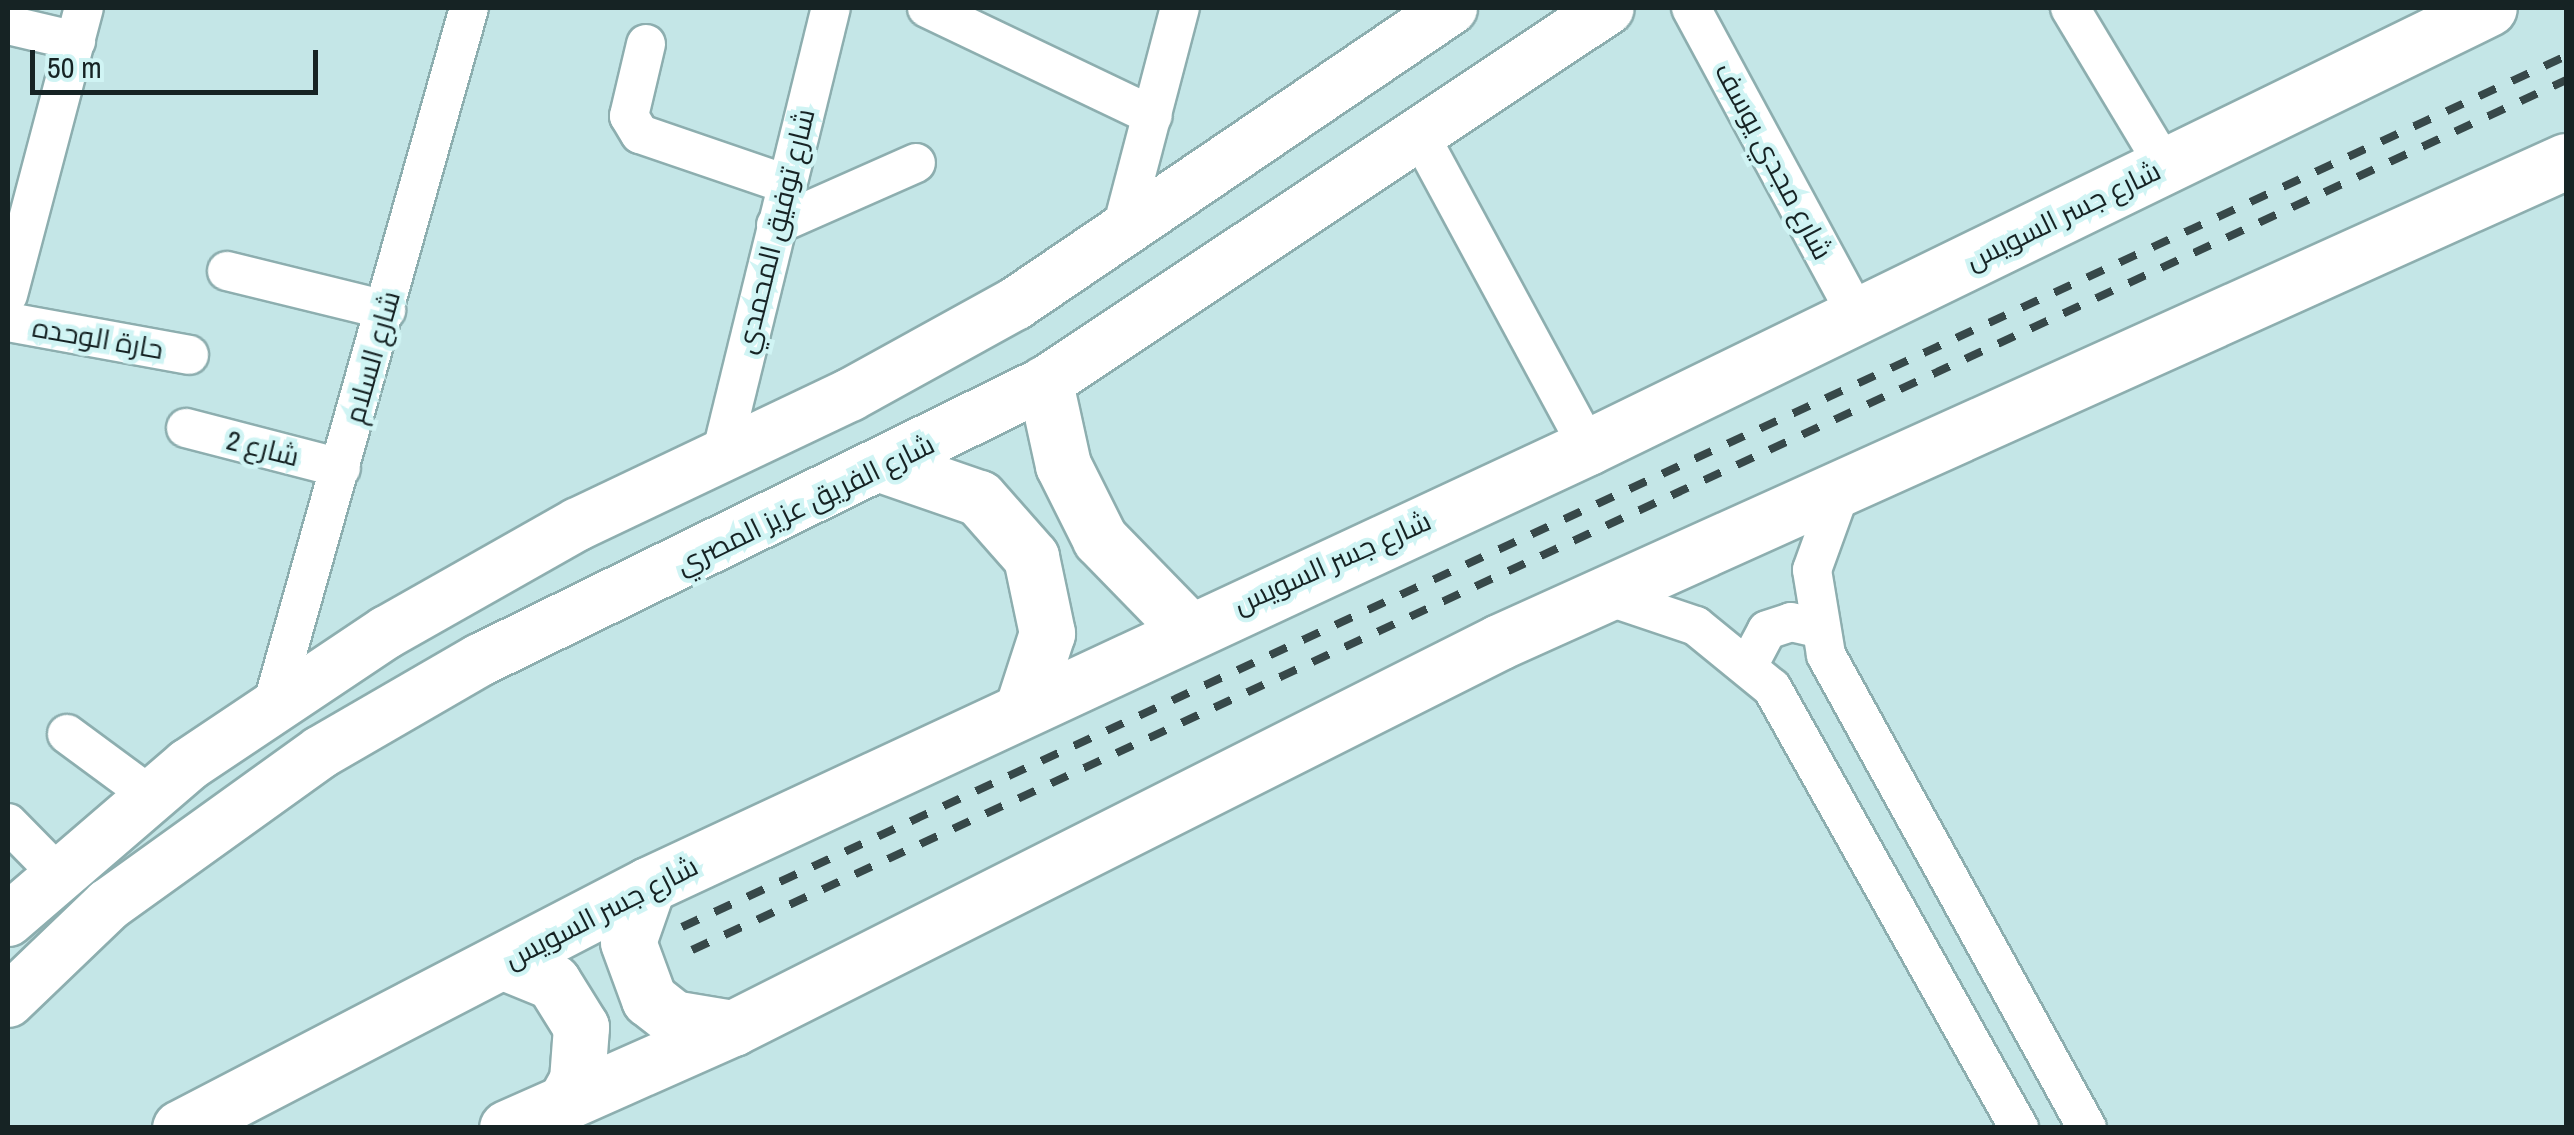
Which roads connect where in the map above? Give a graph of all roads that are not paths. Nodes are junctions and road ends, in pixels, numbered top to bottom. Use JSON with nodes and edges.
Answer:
{"nodes":[{"id":1,"x":469,"y":8,"type":"edge"},
{"id":2,"x":831,"y":8,"type":"edge"},
{"id":3,"x":927,"y":8,"type":"edge"},
{"id":4,"x":1180,"y":8,"type":"edge"},
{"id":5,"x":1451,"y":8,"type":"edge"},
{"id":6,"x":1608,"y":8,"type":"edge"},
{"id":7,"x":1691,"y":8,"type":"edge"},
{"id":8,"x":2070,"y":8,"type":"edge"},
{"id":9,"x":2488,"y":8,"type":"edge"},
{"id":10,"x":80,"y":24,"type":"edge"},
{"id":11,"x":8,"y":25,"type":"edge"},
{"id":12,"x":646,"y":44,"type":"dead end"},
{"id":13,"x":1153,"y":116,"type":"junction"},
{"id":14,"x":1420,"y":134,"type":"junction"},
{"id":15,"x":2566,"y":161,"type":"edge"},
{"id":16,"x":916,"y":163,"type":"dead end"},
{"id":17,"x":2165,"y":166,"type":"junction"},
{"id":18,"x":786,"y":184,"type":"junction"},
{"id":19,"x":776,"y":225,"type":"junction"},
{"id":20,"x":1120,"y":236,"type":"junction"},
{"id":21,"x":228,"y":271,"type":"dead end"},
{"id":22,"x":8,"y":295,"type":"edge"},
{"id":23,"x":386,"y":310,"type":"junction"},
{"id":24,"x":1857,"y":315,"type":"junction"},
{"id":25,"x":8,"y":322,"type":"edge"},
{"id":26,"x":189,"y":355,"type":"dead end"},
{"id":27,"x":1045,"y":383,"type":"junction"},
{"id":28,"x":186,"y":428,"type":"dead end"},
{"id":29,"x":1588,"y":446,"type":"junction"},
{"id":30,"x":721,"y":455,"type":"junction"},
{"id":31,"x":886,"y":466,"type":"junction"},
{"id":32,"x":341,"y":468,"type":"junction"},
{"id":33,"x":1842,"y":487,"type":"junction"},
{"id":34,"x":1607,"y":596,"type":"junction"},
{"id":35,"x":1187,"y":628,"type":"junction"},
{"id":36,"x":1817,"y":628,"type":"junction"},
{"id":37,"x":1749,"y":664,"type":"junction"},
{"id":38,"x":272,"y":706,"type":"junction"},
{"id":39,"x":1023,"y":707,"type":"junction"},
{"id":40,"x":67,"y":734,"type":"dead end"},
{"id":41,"x":151,"y":796,"type":"junction"},
{"id":42,"x":8,"y":824,"type":"edge"},
{"id":43,"x":60,"y":876,"type":"junction"},
{"id":44,"x":648,"y":886,"type":"junction"},
{"id":45,"x":8,"y":920,"type":"edge"},
{"id":46,"x":504,"y":962,"type":"junction"},
{"id":47,"x":8,"y":1001,"type":"edge"},
{"id":48,"x":733,"y":1028,"type":"junction"},
{"id":49,"x":564,"y":1103,"type":"junction"},
{"id":50,"x":180,"y":1128,"type":"edge"},
{"id":51,"x":507,"y":1128,"type":"edge"},
{"id":52,"x":2020,"y":1128,"type":"edge"},
{"id":53,"x":2087,"y":1128,"type":"edge"}],
"edges":[{"from":1,"to":23,"type":"street","name":"شارع السلام"},
{"from":2,"to":18,"type":"street","name":"شارع توفيق المحمدي"},
{"from":3,"to":13,"type":"street"},
{"from":4,"to":13,"type":"street"},
{"from":5,"to":20,"type":"street"},
{"from":6,"to":14,"type":"street","name":"شارع الفريق عزيز المصري"},
{"from":7,"to":24,"type":"street","name":"شارع مجدي يوسف"},
{"from":8,"to":17,"type":"street"},
{"from":9,"to":17,"type":"main road","name":"شارع جسر السويس"},
{"from":10,"to":11,"type":"street"},
{"from":10,"to":22,"type":"street"},
{"from":12,"to":18,"type":"street"},
{"from":13,"to":20,"type":"street"},
{"from":14,"to":27,"type":"street","name":"شارع الفريق عزيز المصري"},
{"from":14,"to":29,"type":"street"},
{"from":15,"to":33,"type":"main road"},
{"from":16,"to":19,"type":"street"},
{"from":17,"to":24,"type":"main road","name":"شارع جسر السويس"},
{"from":18,"to":19,"type":"street","name":"شارع توفيق المحمدي"},
{"from":19,"to":30,"type":"street","name":"شارع توفيق المحمدي"},
{"from":20,"to":30,"type":"street"},
{"from":21,"to":23,"type":"street"},
{"from":23,"to":32,"type":"street","name":"شارع السلام"},
{"from":24,"to":29,"type":"main road","name":"شارع جسر السويس"},
{"from":25,"to":26,"type":"street","name":"حارة الوحده"},
{"from":27,"to":31,"type":"street","name":"شارع الفريق عزيز المصري"},
{"from":27,"to":35,"type":"main road"},
{"from":28,"to":32,"type":"street","name":"شارع 2"},
{"from":29,"to":35,"type":"main road","name":"شارع جسر السويس"},
{"from":30,"to":38,"type":"street"},
{"from":31,"to":39,"type":"main road"},
{"from":31,"to":47,"type":"street","name":"شارع الفريق عزيز المصري"},
{"from":32,"to":38,"type":"street","name":"شارع السلام"},
{"from":33,"to":34,"type":"main road"},
{"from":33,"to":36,"type":"street"},
{"from":34,"to":37,"type":"street"},
{"from":34,"to":48,"type":"main road"},
{"from":35,"to":39,"type":"main road","name":"شارع جسر السويس"},
{"from":36,"to":37,"type":"street"},
{"from":36,"to":53,"type":"street"},
{"from":37,"to":52,"type":"street"},
{"from":38,"to":41,"type":"street"},
{"from":39,"to":44,"type":"main road","name":"شارع جسر السويس"},
{"from":40,"to":41,"type":"street"},
{"from":41,"to":43,"type":"street"},
{"from":42,"to":43,"type":"street"},
{"from":43,"to":45,"type":"street"},
{"from":44,"to":46,"type":"main road","name":"شارع جسر السويس"},
{"from":44,"to":48,"type":"main road"},
{"from":46,"to":49,"type":"main road"},
{"from":46,"to":50,"type":"main road","name":"شارع جسر السويس"},
{"from":48,"to":49,"type":"main road"},
{"from":49,"to":51,"type":"main road"}]}
